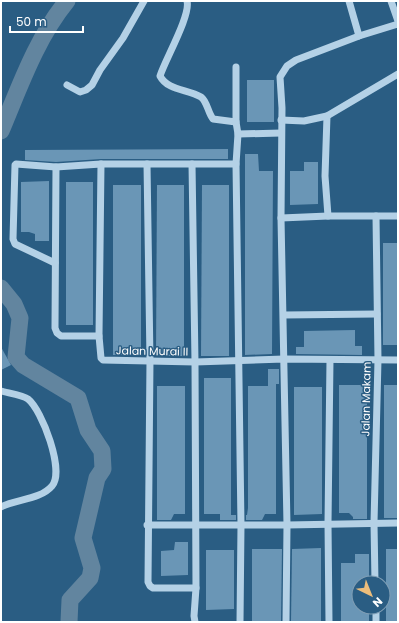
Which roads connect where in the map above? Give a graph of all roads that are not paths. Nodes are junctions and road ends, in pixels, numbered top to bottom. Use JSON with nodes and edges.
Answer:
{"nodes":[{"id":1,"x":144,"y":1,"type":"edge"},
{"id":2,"x":187,"y":1,"type":"edge"},
{"id":3,"x":349,"y":1,"type":"edge"},
{"id":4,"x":391,"y":1,"type":"edge"},
{"id":5,"x":398,"y":23,"type":"edge"},
{"id":6,"x":359,"y":36,"type":"junction"},
{"id":7,"x":236,"y":67,"type":"dead end"},
{"id":8,"x":398,"y":74,"type":"edge"},
{"id":9,"x":67,"y":85,"type":"dead end"},
{"id":10,"x":327,"y":116,"type":"junction"},
{"id":11,"x":281,"y":120,"type":"junction"},
{"id":12,"x":236,"y":122,"type":"junction"},
{"id":13,"x":281,"y":133,"type":"junction"},
{"id":14,"x":238,"y":134,"type":"junction"},
{"id":15,"x":101,"y":164,"type":"junction"},
{"id":16,"x":147,"y":164,"type":"junction"},
{"id":17,"x":192,"y":164,"type":"junction"},
{"id":18,"x":236,"y":164,"type":"junction"},
{"id":19,"x":56,"y":167,"type":"junction"},
{"id":20,"x":328,"y":216,"type":"junction"},
{"id":21,"x":376,"y":216,"type":"junction"},
{"id":22,"x":398,"y":216,"type":"edge"},
{"id":23,"x":281,"y":218,"type":"junction"},
{"id":24,"x":55,"y":263,"type":"junction"},
{"id":25,"x":377,"y":314,"type":"junction"},
{"id":26,"x":284,"y":315,"type":"junction"},
{"id":27,"x":100,"y":336,"type":"junction"},
{"id":28,"x":284,"y":359,"type":"junction"},
{"id":29,"x":150,"y":360,"type":"junction"},
{"id":30,"x":330,"y":360,"type":"junction"},
{"id":31,"x":378,"y":360,"type":"junction"},
{"id":32,"x":398,"y":360,"type":"edge"},
{"id":33,"x":239,"y":361,"type":"junction"},
{"id":34,"x":195,"y":362,"type":"junction"},
{"id":35,"x":1,"y":391,"type":"edge"},
{"id":36,"x":1,"y":507,"type":"edge"},
{"id":37,"x":328,"y":523,"type":"junction"},
{"id":38,"x":374,"y":523,"type":"junction"},
{"id":39,"x":398,"y":523,"type":"edge"},
{"id":40,"x":147,"y":525,"type":"junction"},
{"id":41,"x":196,"y":525,"type":"junction"},
{"id":42,"x":241,"y":525,"type":"junction"},
{"id":43,"x":287,"y":525,"type":"junction"},
{"id":44,"x":375,"y":575,"type":"edge"},
{"id":45,"x":196,"y":588,"type":"junction"},
{"id":46,"x":195,"y":622,"type":"edge"},
{"id":47,"x":240,"y":622,"type":"edge"},
{"id":48,"x":286,"y":622,"type":"edge"},
{"id":49,"x":328,"y":622,"type":"edge"}],
"edges":[{"from":1,"to":9,"type":"street"},
{"from":2,"to":12,"type":"street"},
{"from":3,"to":6,"type":"street"},
{"from":4,"to":5,"type":"street"},
{"from":5,"to":6,"type":"street"},
{"from":6,"to":11,"type":"street"},
{"from":7,"to":12,"type":"street"},
{"from":8,"to":10,"type":"street"},
{"from":10,"to":11,"type":"street"},
{"from":10,"to":20,"type":"street"},
{"from":11,"to":13,"type":"street"},
{"from":12,"to":14,"type":"street"},
{"from":13,"to":14,"type":"street"},
{"from":13,"to":23,"type":"street"},
{"from":14,"to":18,"type":"street"},
{"from":15,"to":16,"type":"street"},
{"from":15,"to":19,"type":"street"},
{"from":15,"to":27,"type":"street","name":"Jalan Murai II"},
{"from":16,"to":17,"type":"street"},
{"from":16,"to":29,"type":"street"},
{"from":17,"to":18,"type":"street"},
{"from":17,"to":34,"type":"street"},
{"from":18,"to":33,"type":"street"},
{"from":19,"to":24,"type":"street"},
{"from":19,"to":24,"type":"street"},
{"from":20,"to":21,"type":"street"},
{"from":20,"to":23,"type":"street"},
{"from":21,"to":22,"type":"street"},
{"from":21,"to":25,"type":"street","name":"Jalan Makam"},
{"from":23,"to":26,"type":"street"},
{"from":24,"to":27,"type":"street"},
{"from":25,"to":26,"type":"street"},
{"from":25,"to":31,"type":"street","name":"Jalan Makam"},
{"from":26,"to":28,"type":"street"},
{"from":27,"to":29,"type":"street","name":"Jalan Murai II"},
{"from":28,"to":30,"type":"street","name":"Jalan Murai II"},
{"from":28,"to":33,"type":"street","name":"Jalan Murai II"},
{"from":28,"to":43,"type":"street"},
{"from":29,"to":34,"type":"street","name":"Jalan Murai II"},
{"from":29,"to":40,"type":"street"},
{"from":30,"to":31,"type":"street","name":"Jalan Murai II"},
{"from":30,"to":37,"type":"street"},
{"from":31,"to":32,"type":"street","name":"Jalan Murai II"},
{"from":31,"to":38,"type":"street","name":"Jalan Makam"},
{"from":33,"to":34,"type":"street","name":"Jalan Murai II"},
{"from":33,"to":42,"type":"street"},
{"from":34,"to":41,"type":"street"},
{"from":35,"to":36,"type":"street"},
{"from":37,"to":38,"type":"street"},
{"from":37,"to":43,"type":"street"},
{"from":37,"to":49,"type":"street"},
{"from":38,"to":39,"type":"street"},
{"from":38,"to":44,"type":"street","name":"Jalan Makam"},
{"from":40,"to":41,"type":"street"},
{"from":40,"to":45,"type":"street"},
{"from":41,"to":42,"type":"street"},
{"from":41,"to":45,"type":"street"},
{"from":42,"to":43,"type":"street"},
{"from":42,"to":47,"type":"street"},
{"from":43,"to":48,"type":"street"},
{"from":45,"to":46,"type":"street"}]}
